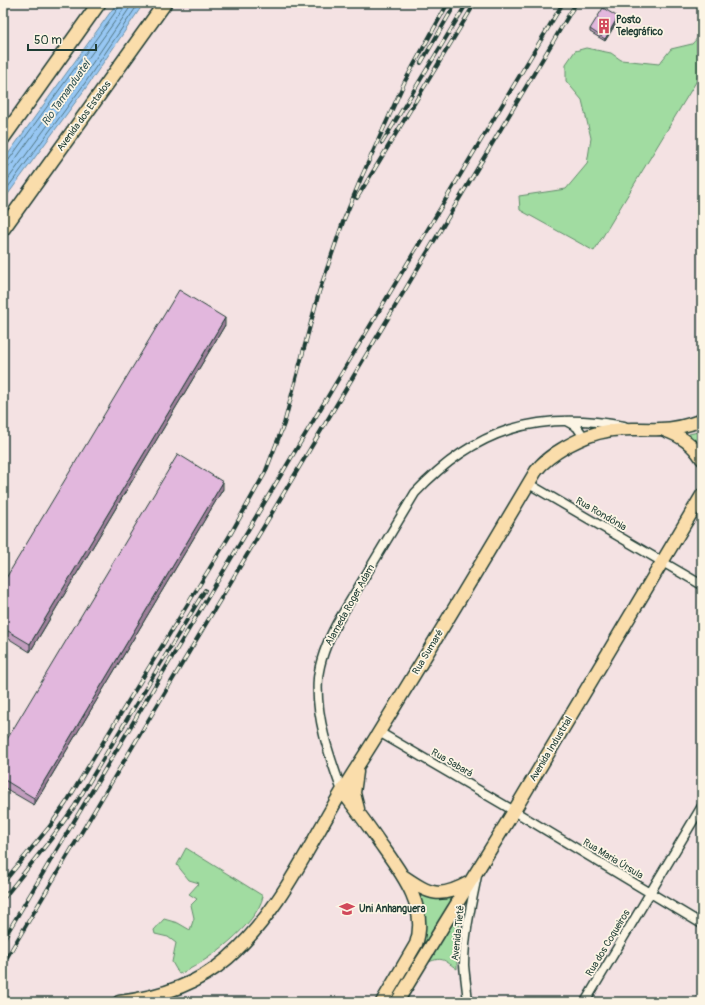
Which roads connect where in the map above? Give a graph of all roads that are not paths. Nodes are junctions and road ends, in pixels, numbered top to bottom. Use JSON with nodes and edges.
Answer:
{"nodes":[{"id":1,"x":99,"y":3,"type":"edge"},
{"id":2,"x":165,"y":3,"type":"edge"},
{"id":3,"x":3,"y":138,"type":"edge"},
{"id":4,"x":3,"y":229,"type":"edge"},
{"id":5,"x":564,"y":420,"type":"junction"},
{"id":6,"x":702,"y":420,"type":"edge"},
{"id":7,"x":637,"y":428,"type":"junction"},
{"id":8,"x":661,"y":429,"type":"junction"},
{"id":9,"x":584,"y":437,"type":"junction"},
{"id":10,"x":702,"y":459,"type":"edge"},
{"id":11,"x":529,"y":484,"type":"junction"},
{"id":12,"x":702,"y":495,"type":"edge"},
{"id":13,"x":662,"y":561,"type":"junction"},
{"id":14,"x":702,"y":585,"type":"edge"},
{"id":15,"x":379,"y":732,"type":"junction"},
{"id":16,"x":358,"y":767,"type":"junction"},
{"id":17,"x":342,"y":791,"type":"junction"},
{"id":18,"x":702,"y":806,"type":"edge"},
{"id":19,"x":356,"y":809,"type":"junction"},
{"id":20,"x":514,"y":811,"type":"junction"},
{"id":21,"x":330,"y":812,"type":"junction"},
{"id":22,"x":479,"y":868,"type":"junction"},
{"id":23,"x":402,"y":875,"type":"junction"},
{"id":24,"x":470,"y":882,"type":"junction"},
{"id":25,"x":649,"y":893,"type":"junction"},
{"id":26,"x":702,"y":924,"type":"edge"},
{"id":27,"x":120,"y":1002,"type":"edge"},
{"id":28,"x":382,"y":1002,"type":"edge"},
{"id":29,"x":398,"y":1002,"type":"edge"},
{"id":30,"x":468,"y":1002,"type":"edge"},
{"id":31,"x":585,"y":1002,"type":"edge"}],
"edges":[{"from":1,"to":3,"type":"highway"},
{"from":2,"to":4,"type":"highway","name":"Avenida dos Estados"},
{"from":5,"to":7,"type":"street","name":"Alameda Roger Adam"},
{"from":5,"to":9,"type":"street"},
{"from":5,"to":17,"type":"street","name":"Alameda Roger Adam"},
{"from":6,"to":8,"type":"main road","name":"Rua Sumaré"},
{"from":7,"to":8,"type":"main road","name":"Rua Sumaré"},
{"from":7,"to":9,"type":"main road","name":"Rua Sumaré"},
{"from":8,"to":10,"type":"main road","name":"Rua Sumaré"},
{"from":9,"to":11,"type":"main road","name":"Rua Sumaré"},
{"from":11,"to":13,"type":"street","name":"Rua Rondônia"},
{"from":11,"to":15,"type":"main road","name":"Rua Sumaré"},
{"from":12,"to":13,"type":"main road","name":"Avenida Industrial"},
{"from":13,"to":14,"type":"street","name":"Rua Rondônia"},
{"from":13,"to":20,"type":"main road","name":"Avenida Industrial"},
{"from":15,"to":16,"type":"main road","name":"Rua Sumaré"},
{"from":15,"to":20,"type":"street","name":"Rua Sabará"},
{"from":16,"to":17,"type":"main road","name":"Rua Sumaré"},
{"from":16,"to":19,"type":"main road"},
{"from":17,"to":19,"type":"main road","name":"Alameda Roger Adam"},
{"from":17,"to":21,"type":"main road","name":"Rua Sumaré"},
{"from":18,"to":25,"type":"street","name":"Rua dos Coqueiros"},
{"from":19,"to":21,"type":"main road"},
{"from":19,"to":23,"type":"main road","name":"Alameda Roger Adam"},
{"from":20,"to":22,"type":"main road","name":"Avenida Industrial"},
{"from":20,"to":25,"type":"street","name":"Rua Maria Úrsula"},
{"from":21,"to":27,"type":"main road","name":"Rua Sumaré"},
{"from":22,"to":24,"type":"main road","name":"Avenida Industrial"},
{"from":22,"to":30,"type":"street","name":"Avenida Tietê"},
{"from":23,"to":24,"type":"main road","name":"Alameda Roger Adam"},
{"from":23,"to":28,"type":"main road","name":"Alameda Roger Adam"},
{"from":24,"to":29,"type":"main road","name":"Avenida Industrial"},
{"from":25,"to":26,"type":"street","name":"Rua Maria Úrsula"},
{"from":25,"to":31,"type":"street","name":"Rua dos Coqueiros"}]}
